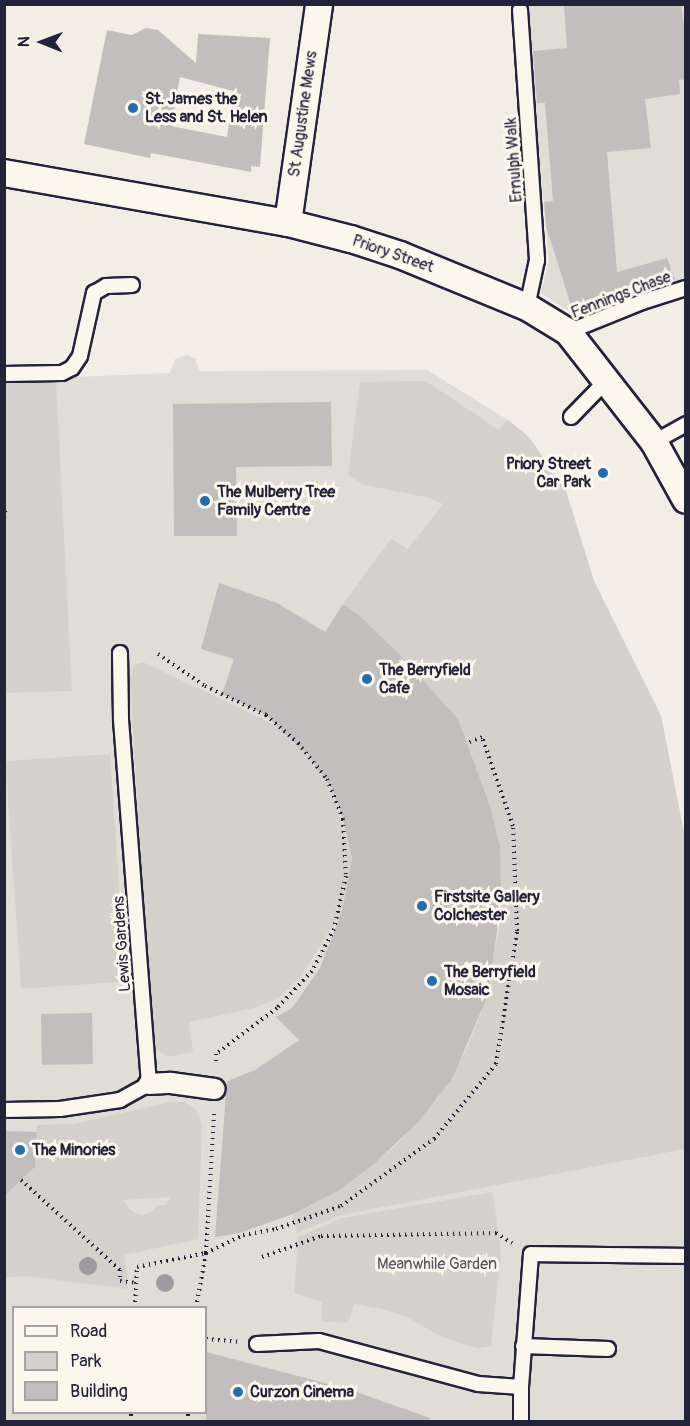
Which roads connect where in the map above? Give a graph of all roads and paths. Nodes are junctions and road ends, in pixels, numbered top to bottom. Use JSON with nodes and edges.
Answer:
{"nodes":[{"id":1,"x":319,"y":4,"type":"edge"},
{"id":2,"x":520,"y":10,"type":"dead end"},
{"id":3,"x":4,"y":173,"type":"edge"},
{"id":4,"x":288,"y":223,"type":"junction"},
{"id":5,"x":132,"y":285,"type":"dead end"},
{"id":6,"x":686,"y":288,"type":"edge"},
{"id":7,"x":527,"y":307,"type":"junction"},
{"id":8,"x":568,"y":332,"type":"junction"},
{"id":9,"x":4,"y":374,"type":"edge"},
{"id":10,"x":606,"y":381,"type":"junction"},
{"id":11,"x":571,"y":417,"type":"dead end"},
{"id":12,"x":686,"y":424,"type":"edge"},
{"id":13,"x":654,"y":442,"type":"junction"},
{"id":14,"x":686,"y":500,"type":"edge"},
{"id":15,"x":6,"y":508,"type":"edge"},
{"id":16,"x":4,"y":518,"type":"edge"},
{"id":17,"x":120,"y":653,"type":"dead end"},
{"id":18,"x":158,"y":654,"type":"dead end"},
{"id":19,"x":467,"y":743,"type":"dead end"},
{"id":20,"x":149,"y":1084,"type":"junction"},
{"id":21,"x":215,"y":1089,"type":"junction"},
{"id":22,"x":4,"y":1110,"type":"edge"},
{"id":23,"x":21,"y":1180,"type":"dead end"},
{"id":24,"x":206,"y":1253,"type":"junction"},
{"id":25,"x":531,"y":1254,"type":"junction"},
{"id":26,"x":686,"y":1256,"type":"edge"},
{"id":27,"x":262,"y":1257,"type":"dead end"},
{"id":28,"x":136,"y":1283,"type":"junction"},
{"id":29,"x":135,"y":1306,"type":"edge"},
{"id":30,"x":196,"y":1306,"type":"edge"},
{"id":31,"x":207,"y":1338,"type":"edge"},
{"id":32,"x":257,"y":1344,"type":"joint"},
{"id":33,"x":524,"y":1346,"type":"junction"},
{"id":34,"x":608,"y":1349,"type":"dead end"},
{"id":35,"x":521,"y":1387,"type":"junction"},
{"id":36,"x":521,"y":1422,"type":"edge"}],
"edges":[{"from":1,"to":4,"type":"street","name":"St Augustine Mews"},
{"from":2,"to":7,"type":"lane","name":"Ernulph Walk"},
{"from":3,"to":4,"type":"street","name":"Priory Street"},
{"from":4,"to":7,"type":"street","name":"Priory Street"},
{"from":5,"to":9,"type":"lane"},
{"from":6,"to":8,"type":"lane","name":"Fennings Chase"},
{"from":7,"to":8,"type":"street","name":"Priory Street"},
{"from":8,"to":10,"type":"street","name":"Priory Street"},
{"from":10,"to":11,"type":"lane"},
{"from":10,"to":13,"type":"street","name":"Priory Street"},
{"from":12,"to":13,"type":"lane"},
{"from":13,"to":14,"type":"street","name":"Priory Street"},
{"from":15,"to":16,"type":"path"},
{"from":17,"to":20,"type":"lane","name":"Lewis Gardens"},
{"from":18,"to":21,"type":"path"},
{"from":19,"to":24,"type":"path"},
{"from":20,"to":21,"type":"street"},
{"from":20,"to":22,"type":"lane"},
{"from":21,"to":24,"type":"path"},
{"from":23,"to":28,"type":"path"},
{"from":24,"to":28,"type":"path"},
{"from":24,"to":30,"type":"path"},
{"from":25,"to":26,"type":"lane"},
{"from":25,"to":27,"type":"path"},
{"from":25,"to":33,"type":"lane"},
{"from":28,"to":29,"type":"path"},
{"from":31,"to":32,"type":"path"},
{"from":32,"to":35,"type":"lane"},
{"from":33,"to":34,"type":"lane"},
{"from":33,"to":35,"type":"lane"},
{"from":35,"to":36,"type":"lane"}]}
